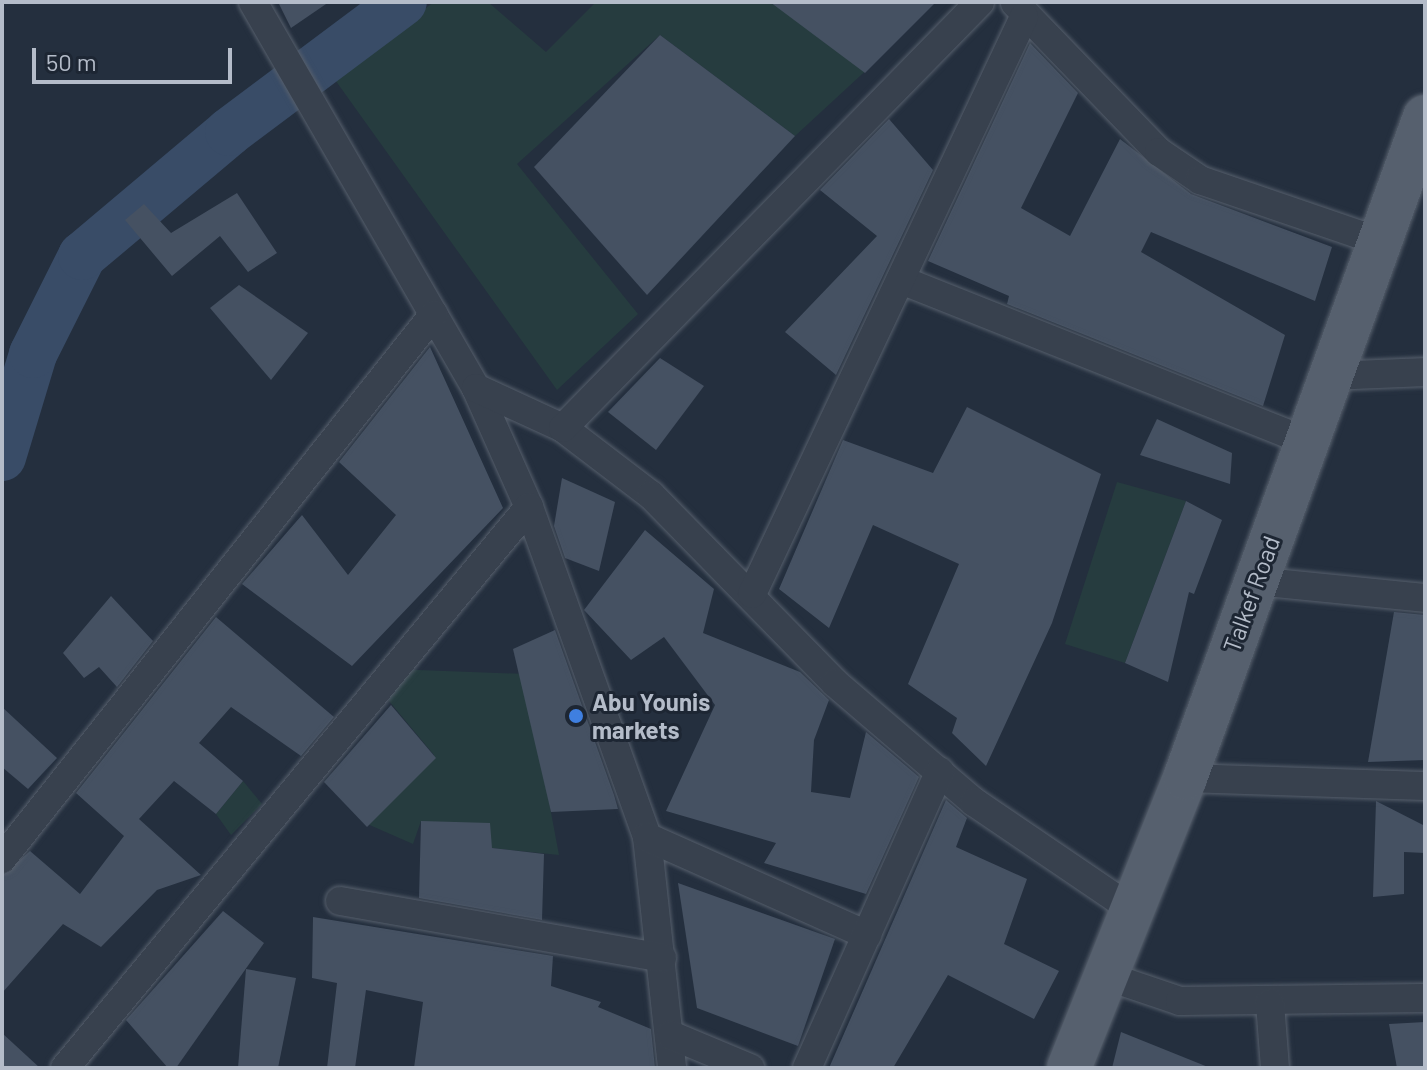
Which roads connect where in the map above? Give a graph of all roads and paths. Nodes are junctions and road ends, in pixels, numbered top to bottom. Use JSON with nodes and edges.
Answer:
{"nodes":[{"id":1,"x":253,"y":2,"type":"edge"},
{"id":2,"x":975,"y":4,"type":"edge"},
{"id":3,"x":1020,"y":10,"type":"edge"},
{"id":4,"x":1421,"y":139,"type":"edge"},
{"id":5,"x":1384,"y":243,"type":"junction"},
{"id":6,"x":901,"y":280,"type":"junction"},
{"id":7,"x":434,"y":314,"type":"junction"},
{"id":8,"x":1425,"y":372,"type":"edge"},
{"id":9,"x":1331,"y":376,"type":"junction"},
{"id":10,"x":476,"y":388,"type":"junction"},
{"id":11,"x":563,"y":428,"type":"junction"},
{"id":12,"x":1310,"y":443,"type":"junction"},
{"id":13,"x":529,"y":507,"type":"junction"},
{"id":14,"x":1255,"y":581,"type":"junction"},
{"id":15,"x":752,"y":594,"type":"junction"},
{"id":16,"x":1425,"y":598,"type":"edge"},
{"id":17,"x":940,"y":771,"type":"junction"},
{"id":18,"x":1185,"y":778,"type":"junction"},
{"id":19,"x":1425,"y":786,"type":"edge"},
{"id":20,"x":647,"y":837,"type":"junction"},
{"id":21,"x":2,"y":859,"type":"edge"},
{"id":22,"x":340,"y":901,"type":"dead end"},
{"id":23,"x":1133,"y":910,"type":"junction"},
{"id":24,"x":867,"y":935,"type":"junction"},
{"id":25,"x":662,"y":958,"type":"junction"},
{"id":26,"x":1109,"y":977,"type":"junction"},
{"id":27,"x":1425,"y":998,"type":"edge"},
{"id":28,"x":1270,"y":1003,"type":"junction"},
{"id":29,"x":671,"y":1035,"type":"junction"},
{"id":30,"x":65,"y":1068,"type":"edge"},
{"id":31,"x":672,"y":1068,"type":"edge"},
{"id":32,"x":750,"y":1068,"type":"edge"},
{"id":33,"x":807,"y":1068,"type":"edge"},
{"id":34,"x":1069,"y":1068,"type":"edge"},
{"id":35,"x":1275,"y":1068,"type":"edge"}],
"edges":[{"from":1,"to":7,"type":"street"},
{"from":2,"to":11,"type":"street"},
{"from":3,"to":5,"type":"street"},
{"from":3,"to":6,"type":"street"},
{"from":4,"to":5,"type":"main road","name":"Talkef Road"},
{"from":5,"to":9,"type":"main road","name":"Talkef Road"},
{"from":6,"to":12,"type":"street"},
{"from":6,"to":15,"type":"street"},
{"from":7,"to":10,"type":"street"},
{"from":7,"to":21,"type":"street"},
{"from":8,"to":9,"type":"street"},
{"from":9,"to":12,"type":"main road","name":"Talkef Road"},
{"from":10,"to":11,"type":"street"},
{"from":10,"to":13,"type":"street"},
{"from":11,"to":15,"type":"street"},
{"from":12,"to":14,"type":"main road","name":"Talkef Road"},
{"from":13,"to":20,"type":"street"},
{"from":13,"to":30,"type":"street"},
{"from":14,"to":16,"type":"street"},
{"from":14,"to":18,"type":"main road","name":"Talkef Road"},
{"from":15,"to":17,"type":"street"},
{"from":17,"to":23,"type":"street"},
{"from":17,"to":24,"type":"street"},
{"from":18,"to":19,"type":"street"},
{"from":18,"to":23,"type":"main road","name":"Talkef Road"},
{"from":20,"to":24,"type":"street"},
{"from":20,"to":25,"type":"street"},
{"from":22,"to":25,"type":"street"},
{"from":23,"to":26,"type":"main road","name":"Talkef Road"},
{"from":24,"to":33,"type":"street"},
{"from":25,"to":29,"type":"street"},
{"from":26,"to":28,"type":"street"},
{"from":26,"to":34,"type":"main road","name":"Talkef Road"},
{"from":27,"to":28,"type":"street"},
{"from":28,"to":35,"type":"street"},
{"from":29,"to":31,"type":"street"},
{"from":29,"to":32,"type":"street"}]}
